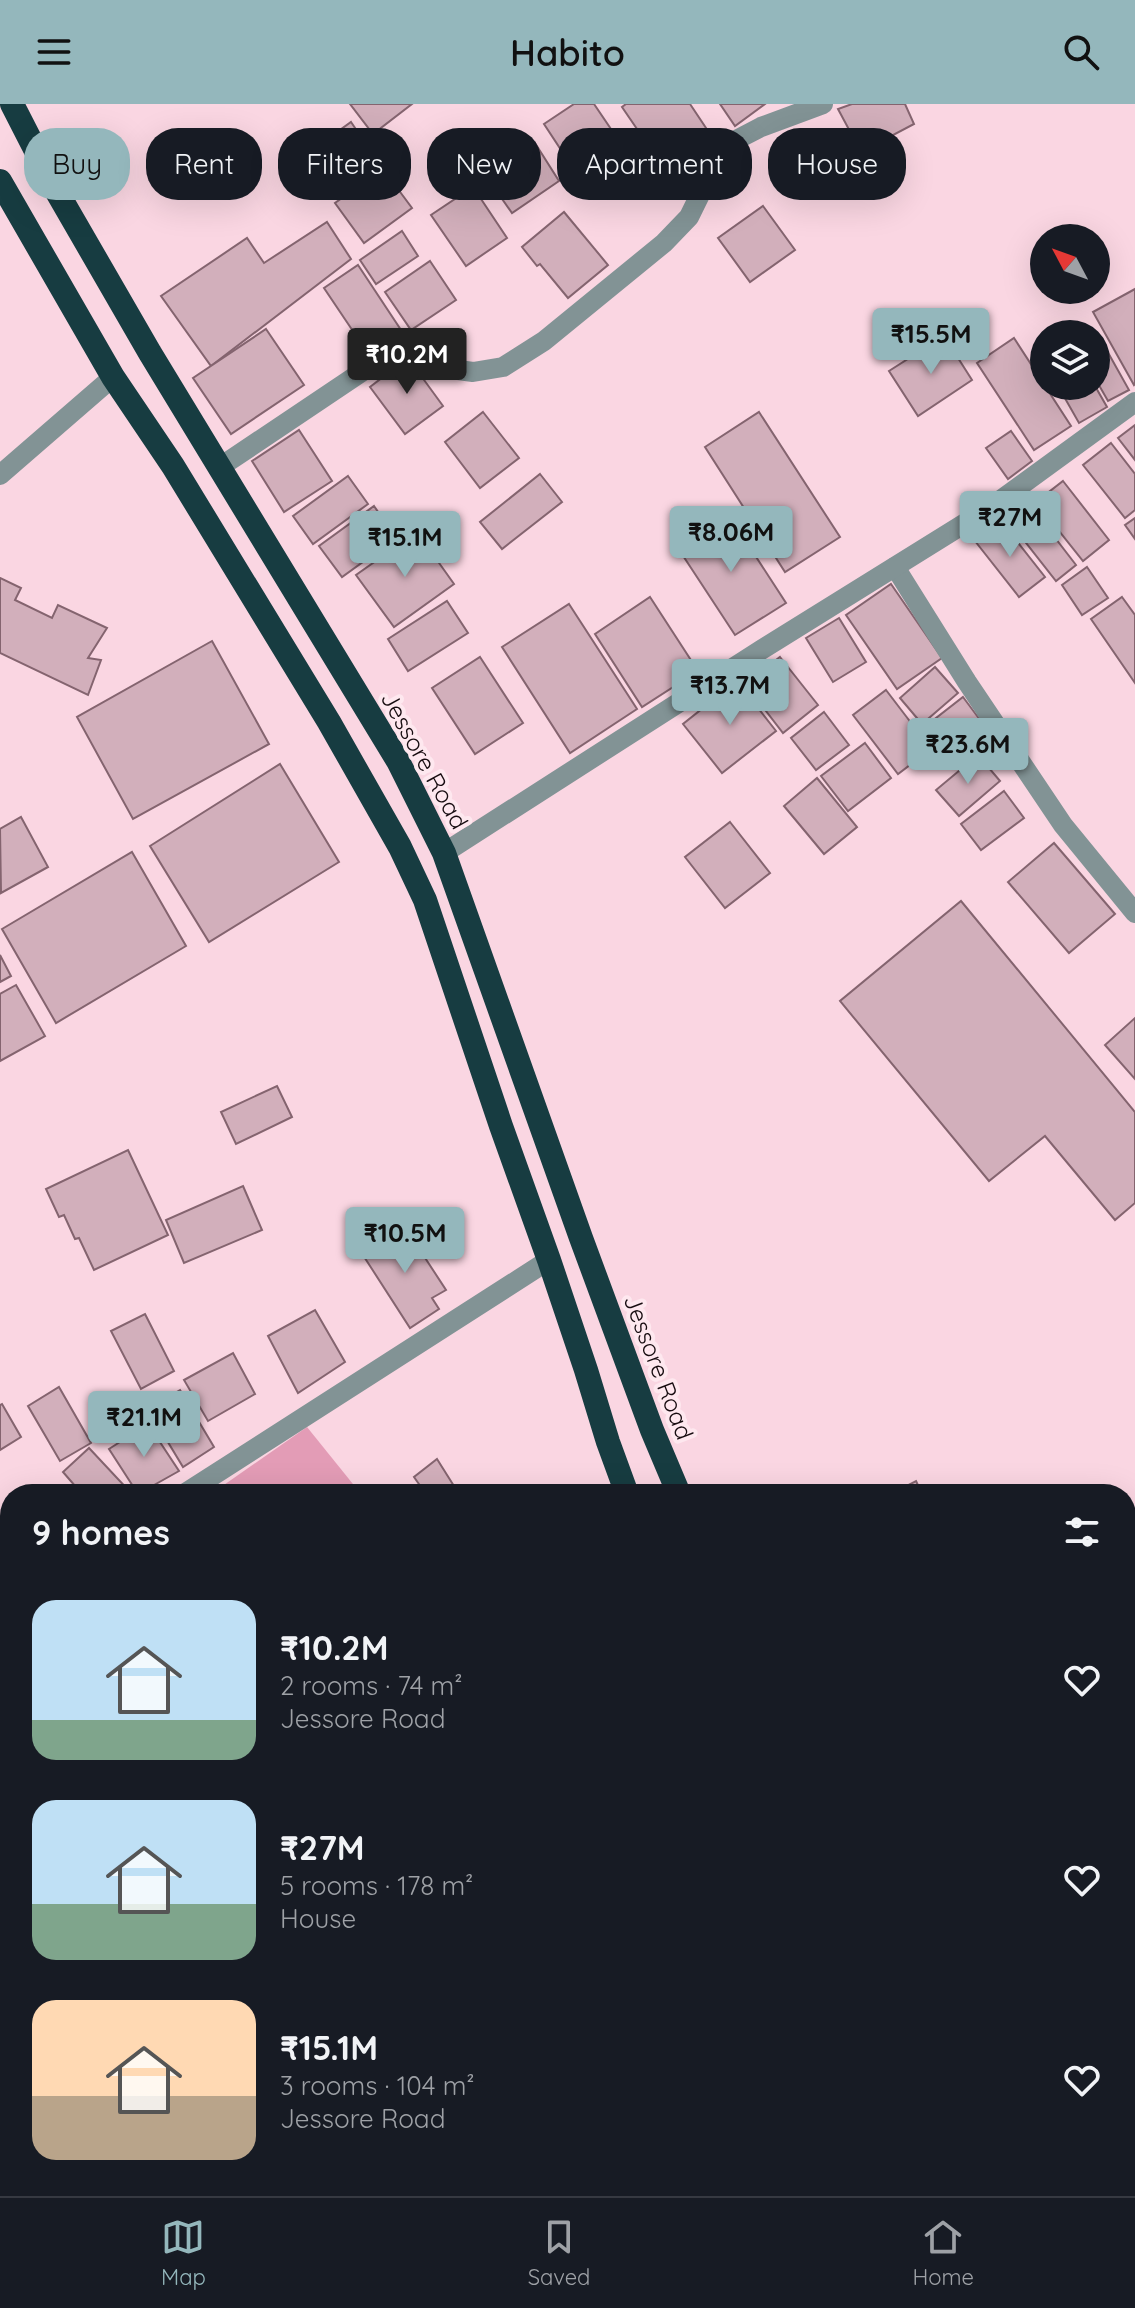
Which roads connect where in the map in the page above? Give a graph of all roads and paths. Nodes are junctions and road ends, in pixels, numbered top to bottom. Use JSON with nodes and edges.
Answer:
{"nodes":[{"id":1,"x":12,"y":104,"type":"edge"},
{"id":2,"x":823,"y":104,"type":"edge"},
{"id":3,"x":0,"y":181,"type":"edge"},
{"id":4,"x":113,"y":377,"type":"junction"},
{"id":5,"x":1135,"y":402,"type":"edge"},
{"id":6,"x":220,"y":467,"type":"junction"},
{"id":7,"x":0,"y":475,"type":"edge"},
{"id":8,"x":895,"y":567,"type":"junction"},
{"id":9,"x":444,"y":853,"type":"junction"},
{"id":10,"x":1135,"y":913,"type":"edge"},
{"id":11,"x":549,"y":1260,"type":"junction"},
{"id":12,"x":200,"y":1484,"type":"edge"},
{"id":13,"x":623,"y":1484,"type":"edge"},
{"id":14,"x":675,"y":1484,"type":"edge"}],
"edges":[{"from":1,"to":6,"type":"highway","name":"Jessore Road"},
{"from":2,"to":6,"type":"street"},
{"from":3,"to":4,"type":"highway"},
{"from":4,"to":7,"type":"street"},
{"from":4,"to":11,"type":"highway"},
{"from":5,"to":8,"type":"street"},
{"from":6,"to":9,"type":"highway","name":"Jessore Road"},
{"from":8,"to":9,"type":"street"},
{"from":8,"to":10,"type":"street"},
{"from":9,"to":14,"type":"highway","name":"Jessore Road"},
{"from":11,"to":12,"type":"street"},
{"from":11,"to":13,"type":"highway"}]}
